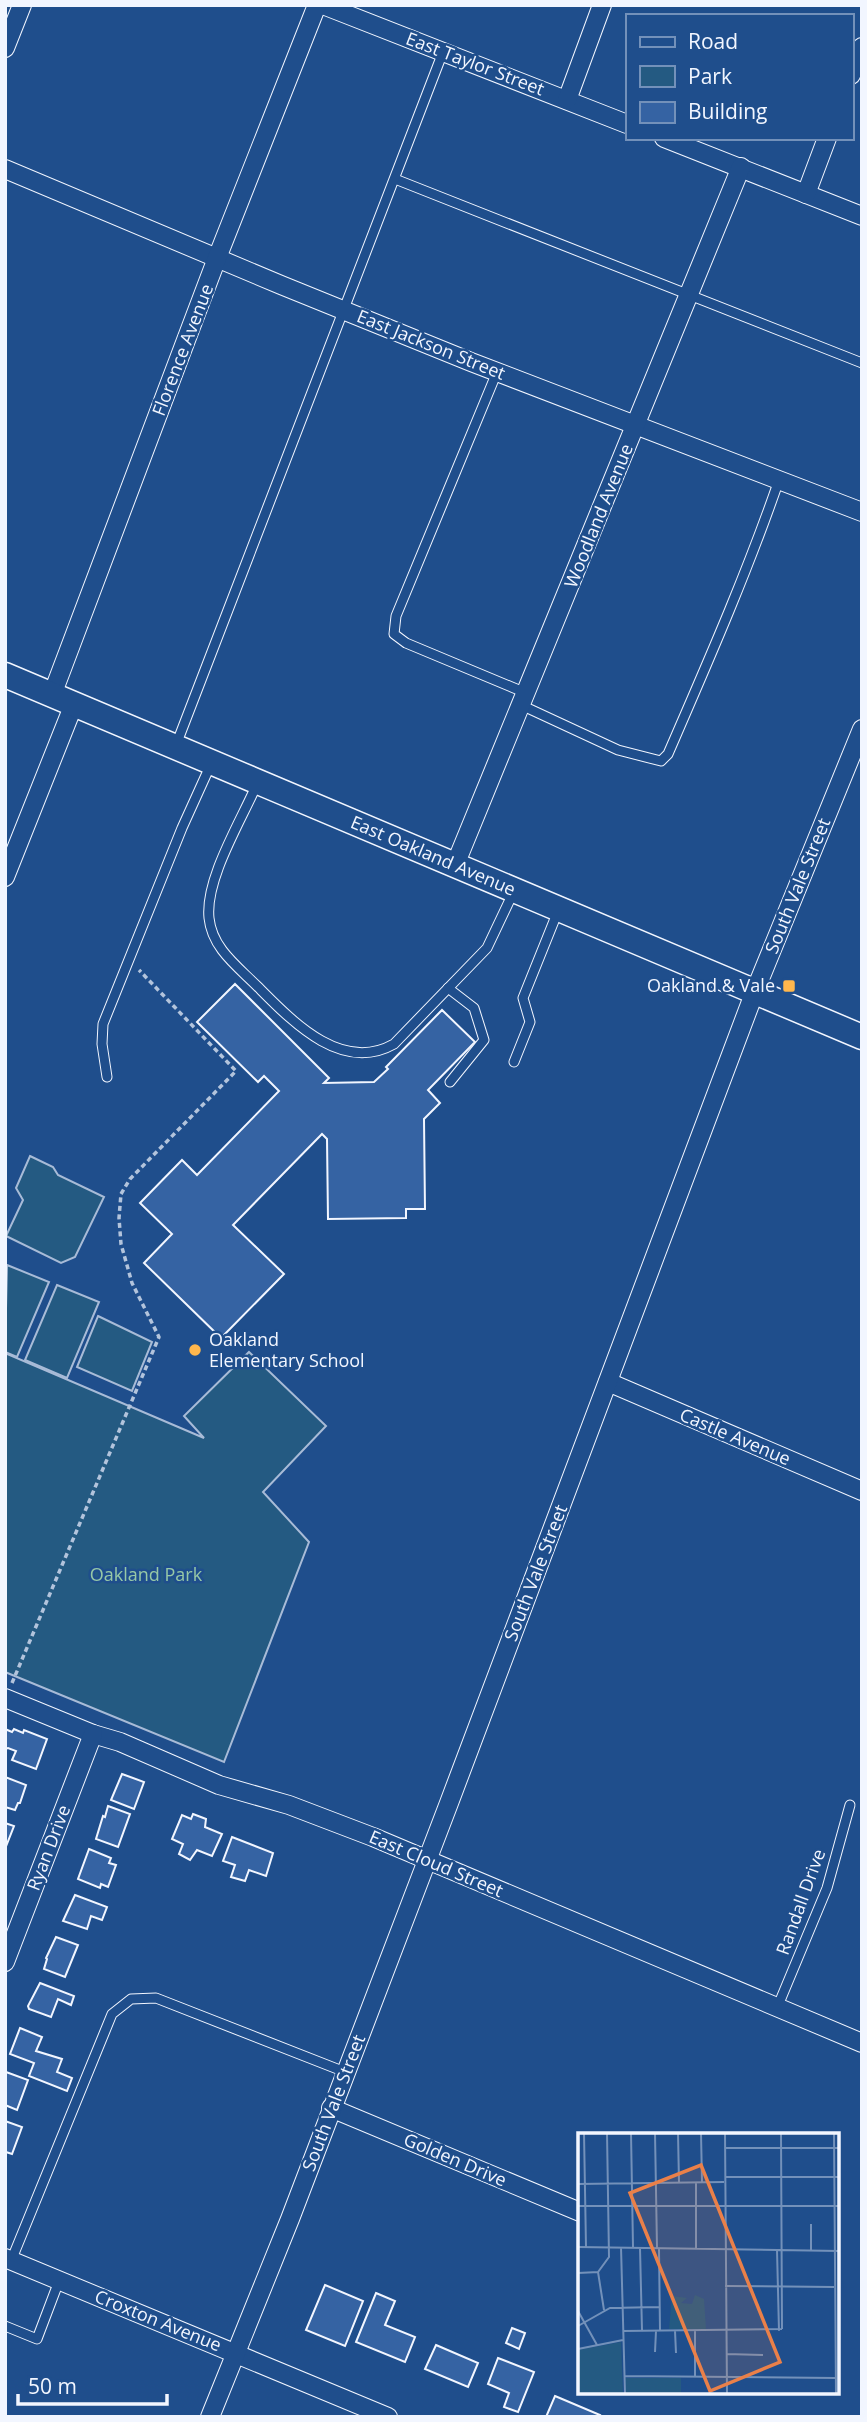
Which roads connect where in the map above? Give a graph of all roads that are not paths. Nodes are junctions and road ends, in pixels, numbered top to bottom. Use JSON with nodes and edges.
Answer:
{"nodes":[{"id":1,"x":22,"y":5,"type":"edge"},
{"id":2,"x":317,"y":5,"type":"edge"},
{"id":3,"x":323,"y":5,"type":"edge"},
{"id":4,"x":602,"y":5,"type":"edge"},
{"id":5,"x":862,"y":47,"type":"edge"},
{"id":6,"x":5,"y":48,"type":"edge"},
{"id":7,"x":443,"y":52,"type":"junction"},
{"id":8,"x":853,"y":70,"type":"edge"},
{"id":9,"x":567,"y":100,"type":"junction"},
{"id":10,"x":626,"y":124,"type":"edge"},
{"id":11,"x":669,"y":140,"type":"edge"},
{"id":12,"x":826,"y":140,"type":"edge"},
{"id":13,"x":741,"y":167,"type":"junction"},
{"id":14,"x":5,"y":169,"type":"edge"},
{"id":15,"x":395,"y":179,"type":"junction"},
{"id":16,"x":806,"y":194,"type":"junction"},
{"id":17,"x":862,"y":216,"type":"edge"},
{"id":18,"x":217,"y":258,"type":"junction"},
{"id":19,"x":690,"y":295,"type":"junction"},
{"id":20,"x":343,"y":310,"type":"junction"},
{"id":21,"x":862,"y":363,"type":"edge"},
{"id":22,"x":497,"y":372,"type":"junction"},
{"id":23,"x":636,"y":425,"type":"junction"},
{"id":24,"x":779,"y":480,"type":"junction"},
{"id":25,"x":862,"y":512,"type":"edge"},
{"id":26,"x":5,"y":675,"type":"edge"},
{"id":27,"x":524,"y":699,"type":"junction"},
{"id":28,"x":63,"y":700,"type":"junction"},
{"id":29,"x":862,"y":729,"type":"edge"},
{"id":30,"x":176,"y":747,"type":"junction"},
{"id":31,"x":212,"y":762,"type":"junction"},
{"id":32,"x":258,"y":782,"type":"junction"},
{"id":33,"x":456,"y":865,"type":"junction"},
{"id":34,"x":5,"y":877,"type":"edge"},
{"id":35,"x":514,"y":891,"type":"junction"},
{"id":36,"x":559,"y":909,"type":"junction"},
{"id":37,"x":448,"y":988,"type":"junction"},
{"id":38,"x":755,"y":991,"type":"junction"},
{"id":39,"x":862,"y":1037,"type":"edge"},
{"id":40,"x":514,"y":1062,"type":"dead end"},
{"id":41,"x":107,"y":1077,"type":"dead end"},
{"id":42,"x":450,"y":1082,"type":"dead end"},
{"id":43,"x":608,"y":1382,"type":"junction"},
{"id":44,"x":862,"y":1491,"type":"edge"},
{"id":45,"x":5,"y":1698,"type":"edge"},
{"id":46,"x":93,"y":1734,"type":"junction"},
{"id":47,"x":850,"y":1805,"type":"dead end"},
{"id":48,"x":426,"y":1861,"type":"junction"},
{"id":49,"x":5,"y":1962,"type":"edge"},
{"id":50,"x":776,"y":2008,"type":"junction"},
{"id":51,"x":862,"y":2043,"type":"edge"},
{"id":52,"x":345,"y":2072,"type":"junction"},
{"id":53,"x":331,"y":2108,"type":"junction"},
{"id":54,"x":578,"y":2211,"type":"edge"},
{"id":55,"x":8,"y":2260,"type":"edge"},
{"id":56,"x":59,"y":2281,"type":"junction"},
{"id":57,"x":5,"y":2326,"type":"edge"},
{"id":58,"x":235,"y":2353,"type":"junction"},
{"id":59,"x":210,"y":2417,"type":"edge"},
{"id":60,"x":388,"y":2417,"type":"edge"}],
"edges":[{"from":1,"to":6,"type":"street"},
{"from":2,"to":18,"type":"street","name":"Florence Avenue"},
{"from":3,"to":7,"type":"street","name":"East Taylor Street"},
{"from":4,"to":9,"type":"street"},
{"from":5,"to":8,"type":"street"},
{"from":7,"to":9,"type":"street","name":"East Taylor Street"},
{"from":7,"to":15,"type":"lane"},
{"from":9,"to":10,"type":"street","name":"East Taylor Street"},
{"from":11,"to":13,"type":"street"},
{"from":12,"to":16,"type":"street"},
{"from":13,"to":16,"type":"street"},
{"from":13,"to":19,"type":"street","name":"Woodland Avenue"},
{"from":14,"to":18,"type":"street","name":"East Jackson Street"},
{"from":15,"to":19,"type":"lane"},
{"from":15,"to":20,"type":"lane"},
{"from":16,"to":17,"type":"street"},
{"from":18,"to":20,"type":"street","name":"East Jackson Street"},
{"from":18,"to":28,"type":"street","name":"Florence Avenue"},
{"from":19,"to":21,"type":"lane"},
{"from":19,"to":23,"type":"street","name":"Woodland Avenue"},
{"from":20,"to":22,"type":"street","name":"East Jackson Street"},
{"from":20,"to":30,"type":"lane"},
{"from":22,"to":23,"type":"street","name":"East Jackson Street"},
{"from":22,"to":27,"type":"lane"},
{"from":23,"to":24,"type":"street","name":"East Jackson Street"},
{"from":23,"to":27,"type":"street","name":"Woodland Avenue"},
{"from":24,"to":25,"type":"street","name":"East Jackson Street"},
{"from":24,"to":27,"type":"lane"},
{"from":26,"to":28,"type":"main road","name":"East Oakland Avenue"},
{"from":27,"to":33,"type":"street","name":"Woodland Avenue"},
{"from":28,"to":30,"type":"main road","name":"East Oakland Avenue"},
{"from":28,"to":34,"type":"street","name":"Florence Avenue"},
{"from":29,"to":38,"type":"street","name":"South Vale Street"},
{"from":30,"to":31,"type":"main road","name":"East Oakland Avenue"},
{"from":31,"to":32,"type":"main road","name":"East Oakland Avenue"},
{"from":31,"to":41,"type":"lane"},
{"from":32,"to":33,"type":"main road","name":"East Oakland Avenue"},
{"from":32,"to":37,"type":"lane"},
{"from":33,"to":35,"type":"main road","name":"East Oakland Avenue"},
{"from":35,"to":36,"type":"main road","name":"East Oakland Avenue"},
{"from":35,"to":37,"type":"lane"},
{"from":36,"to":38,"type":"main road","name":"East Oakland Avenue"},
{"from":36,"to":40,"type":"lane"},
{"from":37,"to":42,"type":"lane"},
{"from":38,"to":39,"type":"main road","name":"East Oakland Avenue"},
{"from":38,"to":43,"type":"street","name":"South Vale Street"},
{"from":43,"to":44,"type":"street","name":"Castle Avenue"},
{"from":43,"to":48,"type":"street","name":"South Vale Street"},
{"from":45,"to":46,"type":"street","name":"East Cloud Street"},
{"from":46,"to":48,"type":"street","name":"East Cloud Street"},
{"from":46,"to":49,"type":"street","name":"Ryan Drive"},
{"from":47,"to":50,"type":"lane","name":"Randall Drive"},
{"from":48,"to":50,"type":"street","name":"East Cloud Street"},
{"from":48,"to":52,"type":"street","name":"South Vale Street"},
{"from":50,"to":51,"type":"street","name":"East Cloud Street"},
{"from":52,"to":53,"type":"street","name":"South Vale Street"},
{"from":52,"to":55,"type":"lane"},
{"from":53,"to":54,"type":"street","name":"Golden Drive"},
{"from":53,"to":58,"type":"street","name":"South Vale Street"},
{"from":55,"to":56,"type":"street","name":"Croxton Avenue"},
{"from":56,"to":57,"type":"lane"},
{"from":56,"to":58,"type":"street","name":"Croxton Avenue"},
{"from":58,"to":59,"type":"street","name":"South Vale Street"},
{"from":58,"to":60,"type":"street","name":"Croxton Avenue"}]}
